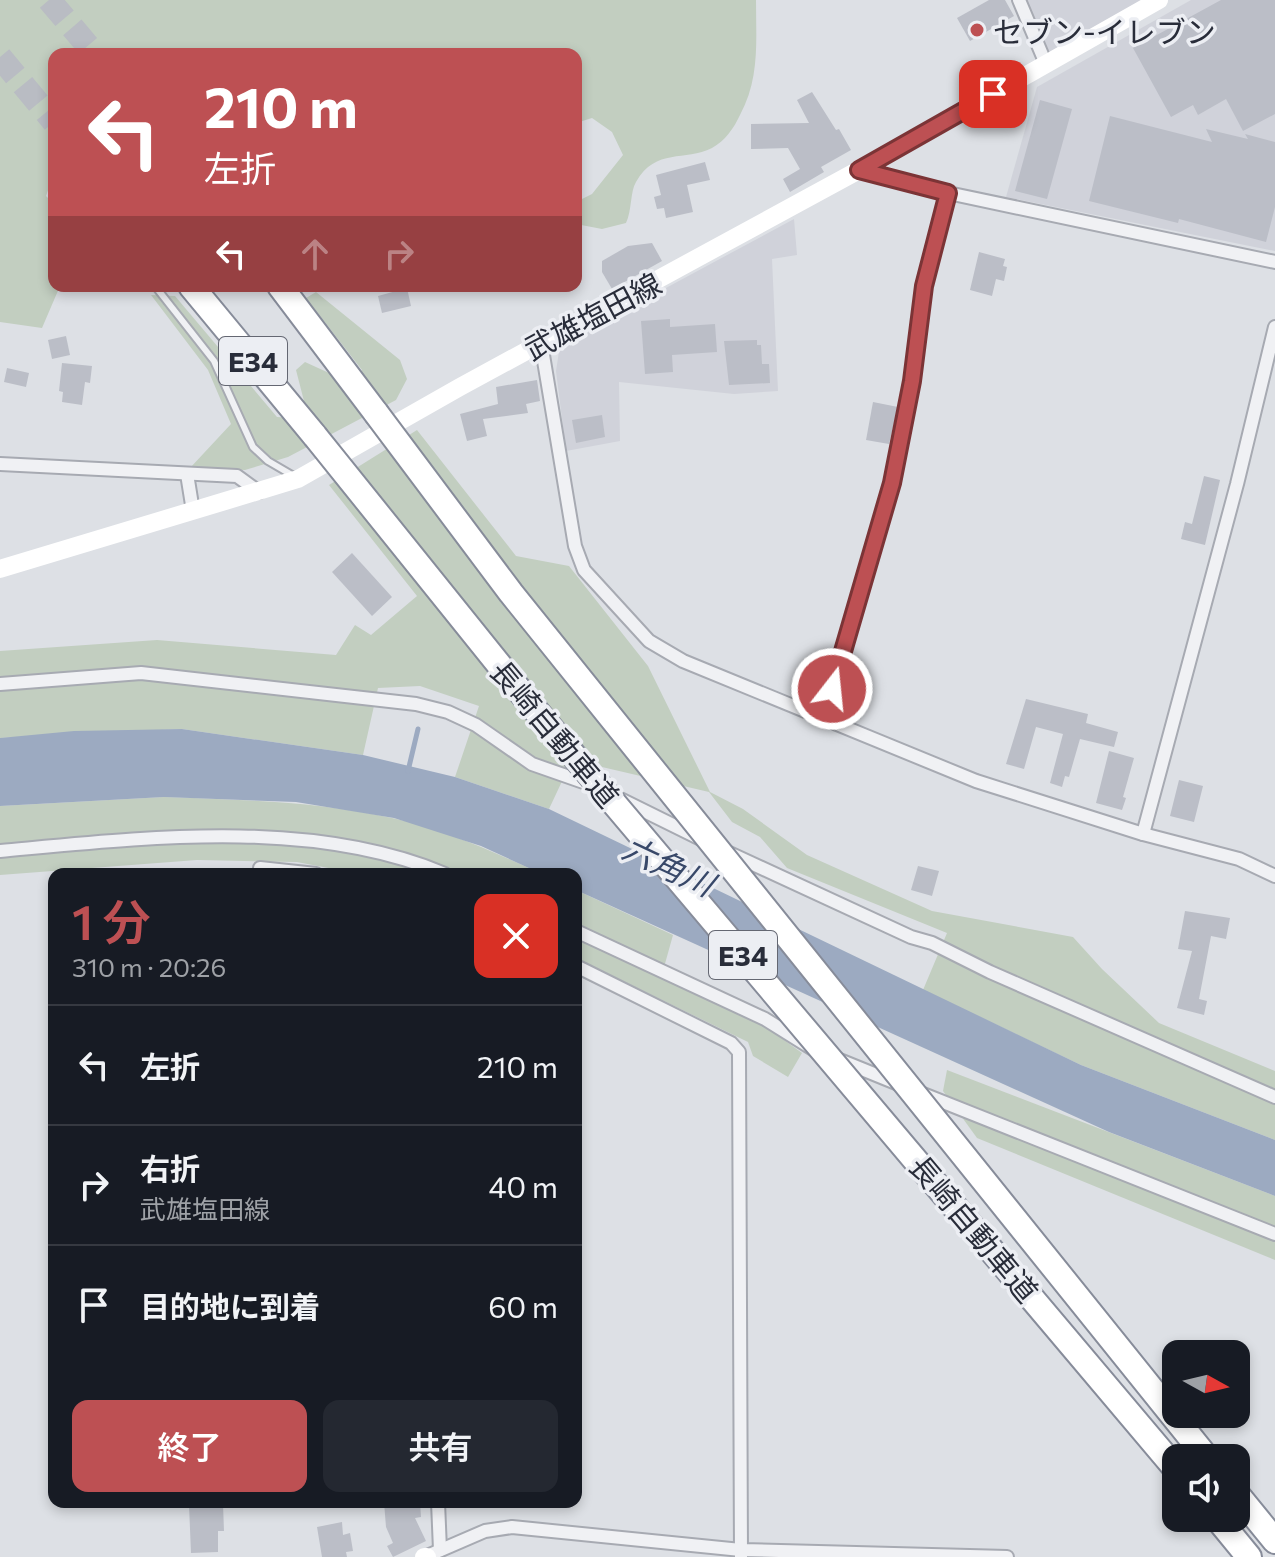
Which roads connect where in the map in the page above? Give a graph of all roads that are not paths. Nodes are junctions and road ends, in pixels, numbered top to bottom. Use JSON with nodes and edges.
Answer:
{"nodes":[{"id":1,"x":1019,"y":0,"type":"edge"},
{"id":2,"x":1159,"y":0,"type":"edge"},
{"id":3,"x":1046,"y":64,"type":"junction"},
{"id":4,"x":859,"y":170,"type":"junction"},
{"id":5,"x":948,"y":193,"type":"junction"},
{"id":6,"x":1275,"y":262,"type":"edge"},
{"id":7,"x":160,"y":292,"type":"edge"},
{"id":8,"x":196,"y":292,"type":"edge"},
{"id":9,"x":285,"y":292,"type":"edge"},
{"id":10,"x":1275,"y":327,"type":"edge"},
{"id":11,"x":541,"y":343,"type":"junction"},
{"id":12,"x":0,"y":464,"type":"edge"},
{"id":13,"x":187,"y":474,"type":"junction"},
{"id":14,"x":298,"y":479,"type":"junction"},
{"id":15,"x":259,"y":492,"type":"junction"},
{"id":16,"x":193,"y":511,"type":"junction"},
{"id":17,"x":0,"y":569,"type":"edge"},
{"id":18,"x":0,"y":684,"type":"edge"},
{"id":19,"x":823,"y":719,"type":"junction"},
{"id":20,"x":1143,"y":834,"type":"junction"},
{"id":21,"x":0,"y":851,"type":"edge"},
{"id":22,"x":424,"y":868,"type":"edge"},
{"id":23,"x":1275,"y":876,"type":"edge"},
{"id":24,"x":582,"y":934,"type":"edge"},
{"id":25,"x":582,"y":969,"type":"edge"},
{"id":26,"x":1275,"y":1097,"type":"edge"},
{"id":27,"x":1275,"y":1234,"type":"edge"},
{"id":28,"x":1196,"y":1444,"type":"edge"},
{"id":29,"x":1162,"y":1452,"type":"edge"},
{"id":30,"x":437,"y":1508,"type":"edge"},
{"id":31,"x":1250,"y":1510,"type":"edge"},
{"id":32,"x":1228,"y":1532,"type":"edge"},
{"id":33,"x":1275,"y":1541,"type":"edge"},
{"id":34,"x":741,"y":1554,"type":"edge"},
{"id":35,"x":430,"y":1555,"type":"edge"},
{"id":36,"x":1007,"y":1557,"type":"edge"},
{"id":37,"x":1249,"y":1557,"type":"edge"}],
"edges":[{"from":1,"to":3,"type":"street"},
{"from":2,"to":3,"type":"main road","name":"武雄塩田線"},
{"from":3,"to":4,"type":"main road","name":"武雄塩田線"},
{"from":4,"to":5,"type":"street"},
{"from":4,"to":11,"type":"main road","name":"武雄塩田線"},
{"from":5,"to":6,"type":"street"},
{"from":5,"to":19,"type":"street"},
{"from":7,"to":14,"type":"lane"},
{"from":8,"to":29,"type":"highway","name":"長崎自動車道","number":"E34","bridge":true},
{"from":9,"to":28,"type":"highway","name":"長崎自動車道","number":"E34","bridge":true},
{"from":10,"to":20,"type":"street"},
{"from":11,"to":14,"type":"main road","name":"武雄塩田線"},
{"from":11,"to":19,"type":"street"},
{"from":12,"to":13,"type":"street"},
{"from":13,"to":15,"type":"street"},
{"from":13,"to":16,"type":"street"},
{"from":14,"to":15,"type":"main road","name":"武雄塩田線"},
{"from":15,"to":16,"type":"main road","name":"武雄塩田線"},
{"from":16,"to":17,"type":"main road","name":"武雄塩田線"},
{"from":18,"to":26,"type":"street"},
{"from":19,"to":20,"type":"street"},
{"from":20,"to":23,"type":"street"},
{"from":21,"to":22,"type":"street"},
{"from":24,"to":27,"type":"street"},
{"from":25,"to":34,"type":"street"},
{"from":30,"to":35,"type":"street"},
{"from":31,"to":33,"type":"highway"},
{"from":32,"to":37,"type":"highway"},
{"from":34,"to":35,"type":"street"},
{"from":34,"to":36,"type":"street"}]}
